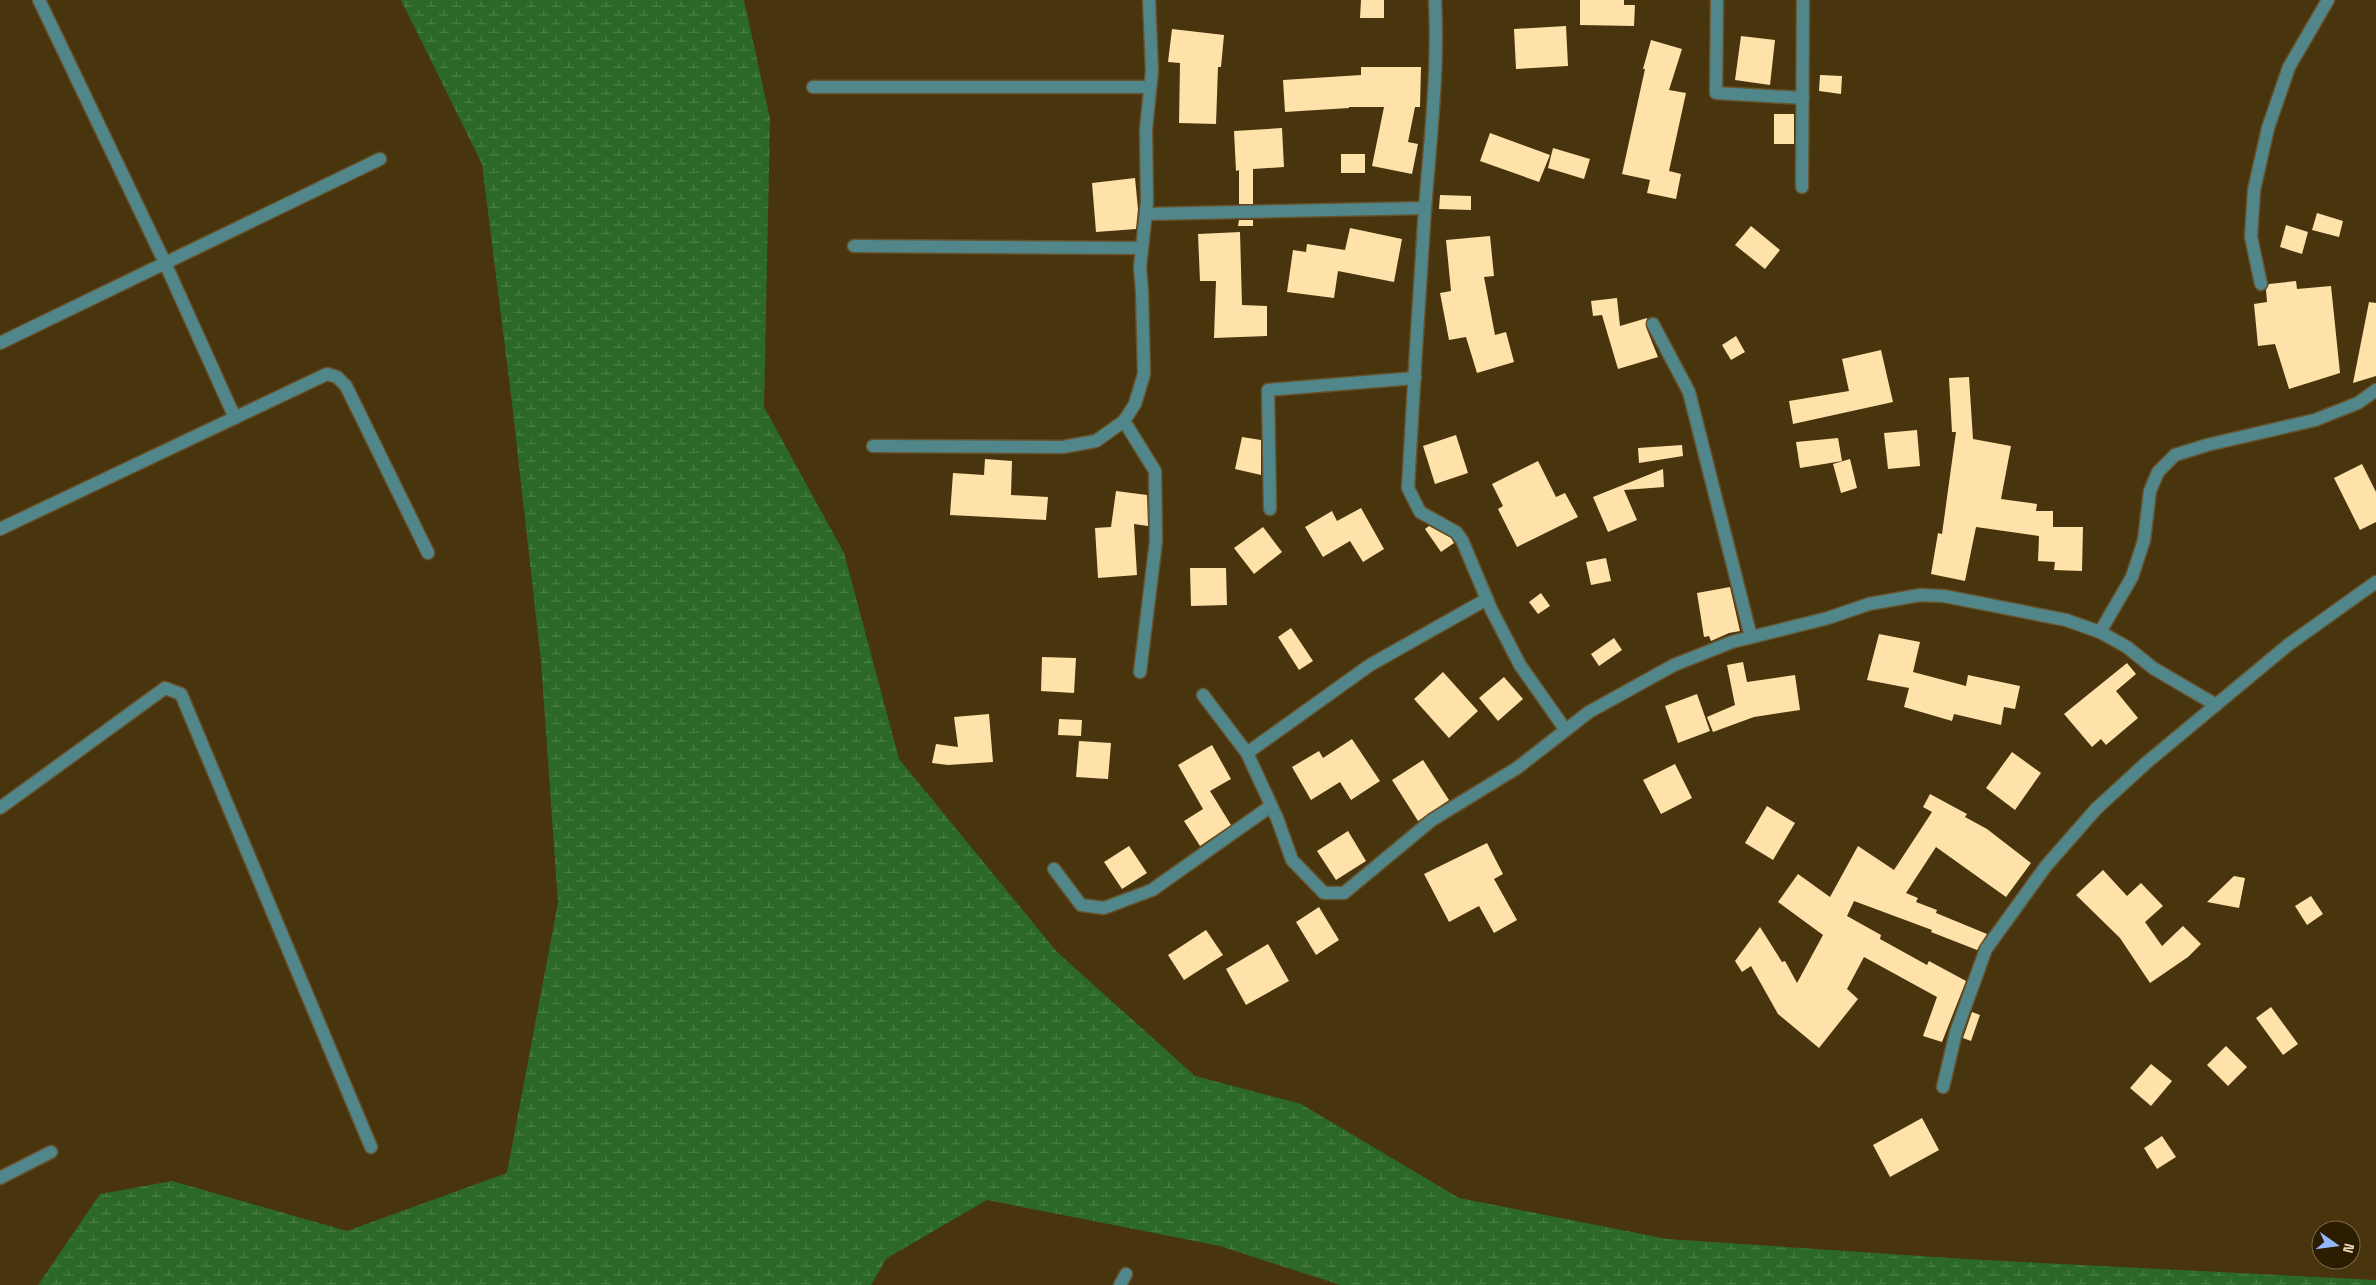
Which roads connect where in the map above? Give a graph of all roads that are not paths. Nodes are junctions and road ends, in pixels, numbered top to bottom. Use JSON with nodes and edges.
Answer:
{"nodes":[{"id":1,"x":39,"y":0,"type":"edge"},
{"id":2,"x":1149,"y":0,"type":"edge"},
{"id":3,"x":1435,"y":0,"type":"edge"},
{"id":4,"x":1717,"y":0,"type":"edge"},
{"id":5,"x":1804,"y":0,"type":"edge"},
{"id":6,"x":2328,"y":0,"type":"edge"},
{"id":7,"x":812,"y":87,"type":"dead end"},
{"id":8,"x":1150,"y":87,"type":"junction"},
{"id":9,"x":1803,"y":98,"type":"junction"},
{"id":10,"x":380,"y":159,"type":"dead end"},
{"id":11,"x":1802,"y":187,"type":"dead end"},
{"id":12,"x":1425,"y":208,"type":"junction"},
{"id":13,"x":1146,"y":214,"type":"junction"},
{"id":14,"x":854,"y":246,"type":"dead end"},
{"id":15,"x":1141,"y":248,"type":"junction"},
{"id":16,"x":165,"y":263,"type":"junction"},
{"id":17,"x":2261,"y":284,"type":"dead end"},
{"id":18,"x":1653,"y":324,"type":"dead end"},
{"id":19,"x":0,"y":343,"type":"edge"},
{"id":20,"x":1414,"y":378,"type":"junction"},
{"id":21,"x":2376,"y":390,"type":"edge"},
{"id":22,"x":234,"y":418,"type":"junction"},
{"id":23,"x":1124,"y":422,"type":"junction"},
{"id":24,"x":872,"y":446,"type":"dead end"},
{"id":25,"x":1270,"y":509,"type":"dead end"},
{"id":26,"x":0,"y":529,"type":"edge"},
{"id":27,"x":428,"y":554,"type":"dead end"},
{"id":28,"x":2376,"y":582,"type":"edge"},
{"id":29,"x":1487,"y":599,"type":"junction"},
{"id":30,"x":2100,"y":632,"type":"junction"},
{"id":31,"x":1751,"y":637,"type":"junction"},
{"id":32,"x":1140,"y":672,"type":"dead end"},
{"id":33,"x":1203,"y":695,"type":"dead end"},
{"id":34,"x":2216,"y":705,"type":"junction"},
{"id":35,"x":1565,"y":729,"type":"junction"},
{"id":36,"x":1247,"y":753,"type":"junction"},
{"id":37,"x":1271,"y":806,"type":"junction"},
{"id":38,"x":0,"y":808,"type":"edge"},
{"id":39,"x":1054,"y":869,"type":"dead end"},
{"id":40,"x":1943,"y":1087,"type":"dead end"},
{"id":41,"x":371,"y":1147,"type":"dead end"},
{"id":42,"x":51,"y":1152,"type":"dead end"},
{"id":43,"x":0,"y":1178,"type":"edge"}],
"edges":[{"from":1,"to":16,"type":"street"},
{"from":2,"to":8,"type":"street"},
{"from":3,"to":12,"type":"street"},
{"from":4,"to":9,"type":"street"},
{"from":5,"to":9,"type":"street"},
{"from":6,"to":17,"type":"street"},
{"from":7,"to":8,"type":"street"},
{"from":8,"to":13,"type":"street"},
{"from":9,"to":11,"type":"street"},
{"from":10,"to":16,"type":"street"},
{"from":12,"to":13,"type":"street"},
{"from":12,"to":20,"type":"street"},
{"from":13,"to":15,"type":"street"},
{"from":14,"to":15,"type":"street"},
{"from":15,"to":23,"type":"street"},
{"from":16,"to":19,"type":"street"},
{"from":16,"to":22,"type":"street"},
{"from":18,"to":31,"type":"street"},
{"from":20,"to":25,"type":"street"},
{"from":20,"to":29,"type":"street"},
{"from":21,"to":30,"type":"street"},
{"from":22,"to":26,"type":"street"},
{"from":22,"to":27,"type":"street"},
{"from":23,"to":24,"type":"street"},
{"from":23,"to":32,"type":"street"},
{"from":28,"to":34,"type":"street"},
{"from":29,"to":35,"type":"street"},
{"from":29,"to":36,"type":"street"},
{"from":30,"to":31,"type":"street"},
{"from":30,"to":34,"type":"street"},
{"from":31,"to":35,"type":"street"},
{"from":33,"to":36,"type":"street"},
{"from":34,"to":40,"type":"street"},
{"from":35,"to":37,"type":"street"},
{"from":36,"to":37,"type":"street"},
{"from":37,"to":39,"type":"street"},
{"from":38,"to":41,"type":"street"},
{"from":42,"to":43,"type":"street"}]}
